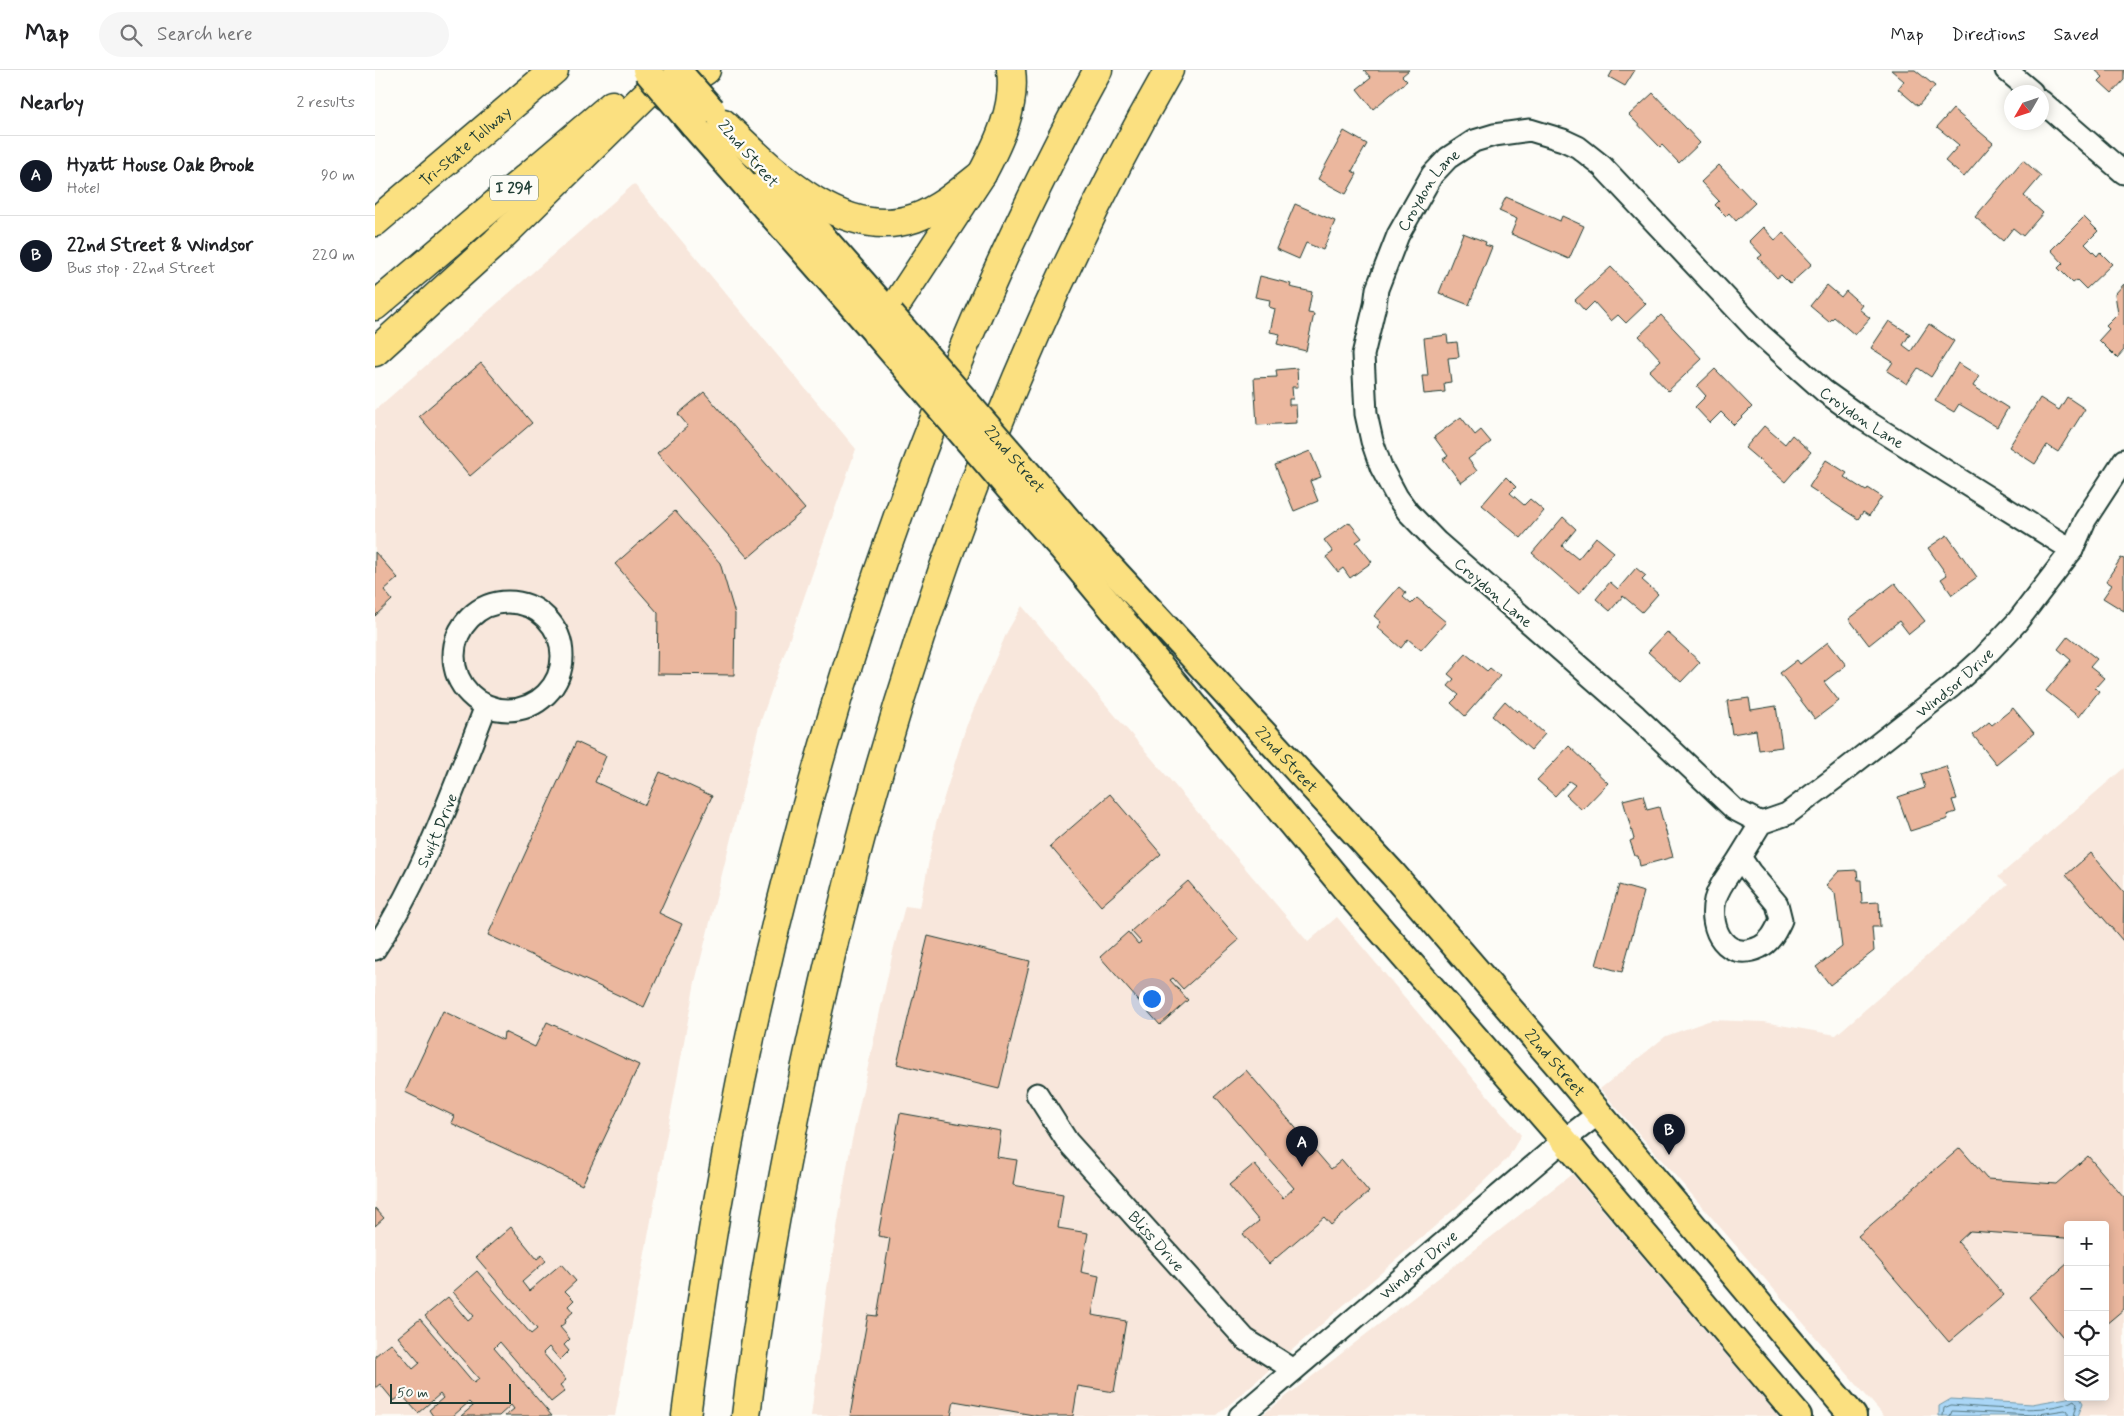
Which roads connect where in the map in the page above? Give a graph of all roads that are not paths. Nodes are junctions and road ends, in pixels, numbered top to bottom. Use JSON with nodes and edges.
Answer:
{"nodes":[{"id":1,"x":646,"y":70,"type":"edge"},
{"id":2,"x":653,"y":70,"type":"edge"},
{"id":3,"x":671,"y":70,"type":"edge"},
{"id":4,"x":677,"y":70,"type":"edge"},
{"id":5,"x":705,"y":70,"type":"edge"},
{"id":6,"x":1011,"y":70,"type":"edge"},
{"id":7,"x":1098,"y":70,"type":"edge"},
{"id":8,"x":1169,"y":70,"type":"edge"},
{"id":9,"x":2006,"y":70,"type":"edge"},
{"id":10,"x":547,"y":75,"type":"edge"},
{"id":11,"x":2024,"y":85,"type":"edge"},
{"id":12,"x":2049,"y":108,"type":"edge"},
{"id":13,"x":709,"y":119,"type":"junction"},
{"id":14,"x":570,"y":169,"type":"junction"},
{"id":15,"x":433,"y":171,"type":"junction"},
{"id":16,"x":2124,"y":173,"type":"edge"},
{"id":17,"x":982,"y":174,"type":"junction"},
{"id":18,"x":375,"y":213,"type":"edge"},
{"id":19,"x":375,"y":222,"type":"edge"},
{"id":20,"x":375,"y":306,"type":"edge"},
{"id":21,"x":884,"y":325,"type":"junction"},
{"id":22,"x":375,"y":352,"type":"edge"},
{"id":23,"x":2124,"y":460,"type":"edge"},
{"id":24,"x":1036,"y":500,"type":"junction"},
{"id":25,"x":2072,"y":550,"type":"junction"},
{"id":26,"x":486,"y":706,"type":"junction"},
{"id":27,"x":1761,"y":823,"type":"junction"},
{"id":28,"x":1740,"y":857,"type":"dead end"},
{"id":29,"x":375,"y":950,"type":"edge"},
{"id":30,"x":1037,"y":1094,"type":"dead end"},
{"id":31,"x":1598,"y":1114,"type":"junction"},
{"id":32,"x":1564,"y":1140,"type":"junction"},
{"id":33,"x":1294,"y":1370,"type":"junction"},
{"id":34,"x":686,"y":1416,"type":"edge"},
{"id":35,"x":746,"y":1416,"type":"edge"},
{"id":36,"x":1240,"y":1416,"type":"edge"},
{"id":37,"x":1798,"y":1416,"type":"edge"},
{"id":38,"x":1853,"y":1416,"type":"edge"}],
"edges":[{"from":1,"to":13,"type":"main road","bridge":true},
{"from":2,"to":20,"type":"highway","number":"I 294"},
{"from":3,"to":14,"type":"highway"},
{"from":4,"to":13,"type":"main road","bridge":true},
{"from":5,"to":14,"type":"highway"},
{"from":6,"to":17,"type":"highway"},
{"from":7,"to":34,"type":"highway"},
{"from":8,"to":35,"type":"highway"},
{"from":9,"to":11,"type":"street"},
{"from":10,"to":15,"type":"highway","name":"Tri-State Tollway"},
{"from":12,"to":16,"type":"street"},
{"from":13,"to":17,"type":"highway"},
{"from":13,"to":21,"type":"main road","name":"22nd Street"},
{"from":14,"to":22,"type":"highway"},
{"from":15,"to":18,"type":"highway"},
{"from":15,"to":19,"type":"highway","name":"Tri-State Tollway"},
{"from":17,"to":21,"type":"highway"},
{"from":21,"to":24,"type":"main road","name":"22nd Street","bridge":true},
{"from":23,"to":25,"type":"street","name":"Windsor Drive"},
{"from":24,"to":31,"type":"main road","name":"22nd Street"},
{"from":24,"to":32,"type":"main road","name":"22nd Street"},
{"from":25,"to":27,"type":"street","name":"Windsor Drive"},
{"from":25,"to":27,"type":"street","name":"Croydon Lane"},
{"from":26,"to":26,"type":"street"},
{"from":26,"to":29,"type":"street","name":"Swift Drive"},
{"from":27,"to":28,"type":"street"},
{"from":30,"to":33,"type":"street","name":"Bliss Drive"},
{"from":31,"to":32,"type":"street","name":"Windsor Drive"},
{"from":31,"to":38,"type":"main road","name":"22nd Street"},
{"from":32,"to":33,"type":"street","name":"Windsor Drive"},
{"from":32,"to":37,"type":"main road","name":"22nd Street"},
{"from":33,"to":36,"type":"street","name":"Windsor Drive"}]}
